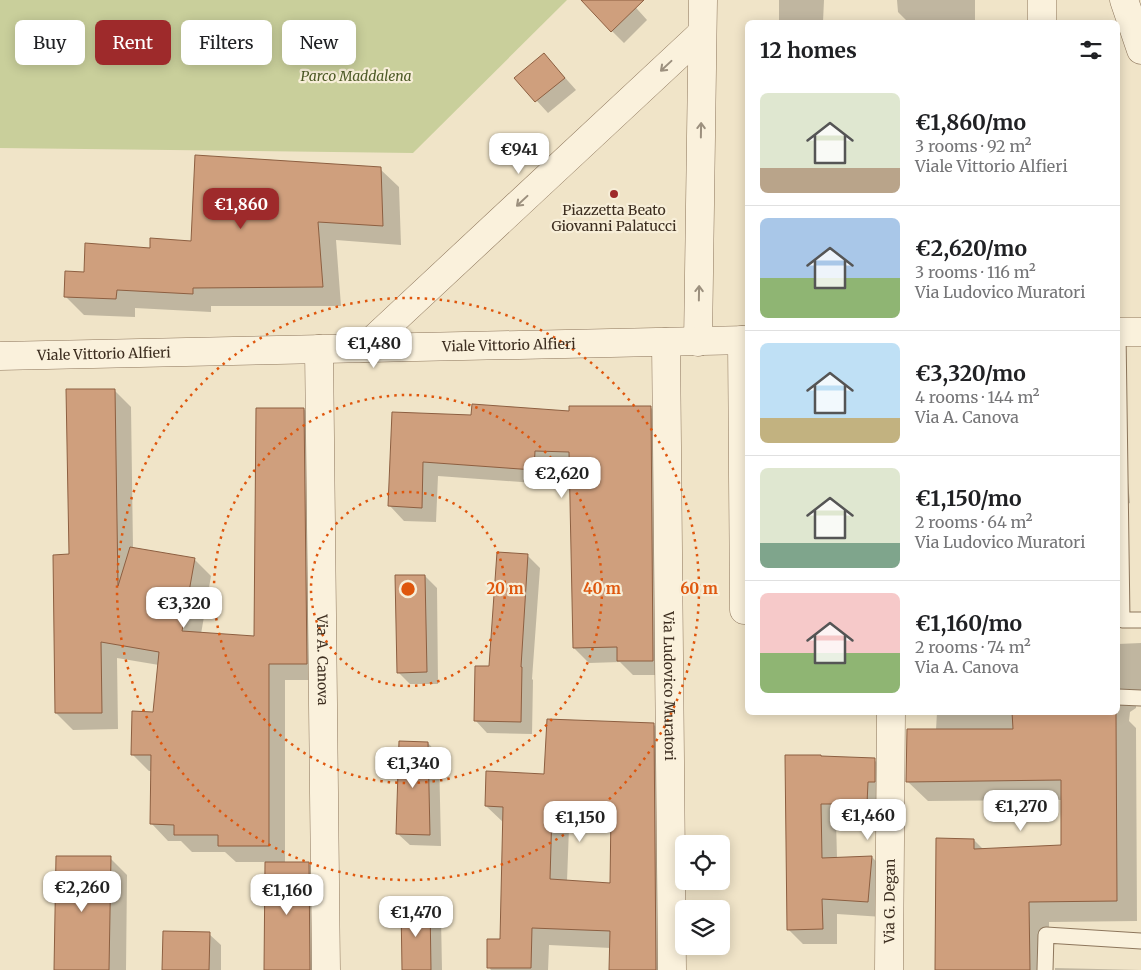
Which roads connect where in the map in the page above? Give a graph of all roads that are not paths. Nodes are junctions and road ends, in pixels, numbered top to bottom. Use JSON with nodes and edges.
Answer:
{"nodes":[{"id":1,"x":703,"y":0,"type":"edge"},
{"id":2,"x":1042,"y":0,"type":"edge"},
{"id":3,"x":1124,"y":0,"type":"edge"},
{"id":4,"x":1042,"y":20,"type":"edge"},
{"id":5,"x":702,"y":33,"type":"junction"},
{"id":6,"x":1141,"y":50,"type":"edge"},
{"id":7,"x":1126,"y":332,"type":"edge"},
{"id":8,"x":745,"y":340,"type":"edge"},
{"id":9,"x":666,"y":342,"type":"junction"},
{"id":10,"x":698,"y":342,"type":"junction"},
{"id":11,"x":364,"y":348,"type":"junction"},
{"id":12,"x":319,"y":349,"type":"junction"},
{"id":13,"x":0,"y":356,"type":"edge"},
{"id":14,"x":745,"y":610,"type":"edge"},
{"id":15,"x":1141,"y":620,"type":"edge"},
{"id":16,"x":1120,"y":697,"type":"edge"},
{"id":17,"x":1141,"y":698,"type":"edge"},
{"id":18,"x":891,"y":715,"type":"edge"},
{"id":19,"x":1141,"y":941,"type":"edge"},
{"id":20,"x":326,"y":970,"type":"edge"},
{"id":21,"x":672,"y":970,"type":"edge"},
{"id":22,"x":889,"y":970,"type":"edge"},
{"id":23,"x":1046,"y":970,"type":"edge"}],
"edges":[{"from":1,"to":5,"type":"street"},
{"from":2,"to":4,"type":"street"},
{"from":3,"to":6,"type":"street"},
{"from":10,"to":5,"type":"street","one_way":true},
{"from":5,"to":11,"type":"street","one_way":true},
{"from":7,"to":15,"type":"lane"},
{"from":8,"to":10,"type":"street","name":"Viale Vittorio Alfieri"},
{"from":8,"to":14,"type":"street"},
{"from":9,"to":10,"type":"street","name":"Viale Vittorio Alfieri"},
{"from":9,"to":11,"type":"street","name":"Viale Vittorio Alfieri"},
{"from":9,"to":21,"type":"street","name":"Via Ludovico Muratori"},
{"from":11,"to":12,"type":"street","name":"Viale Vittorio Alfieri"},
{"from":12,"to":13,"type":"street","name":"Viale Vittorio Alfieri"},
{"from":12,"to":20,"type":"street","name":"Via A. Canova"},
{"from":16,"to":17,"type":"lane"},
{"from":18,"to":22,"type":"street","name":"Via G. Degan"},
{"from":19,"to":23,"type":"lane"}]}
